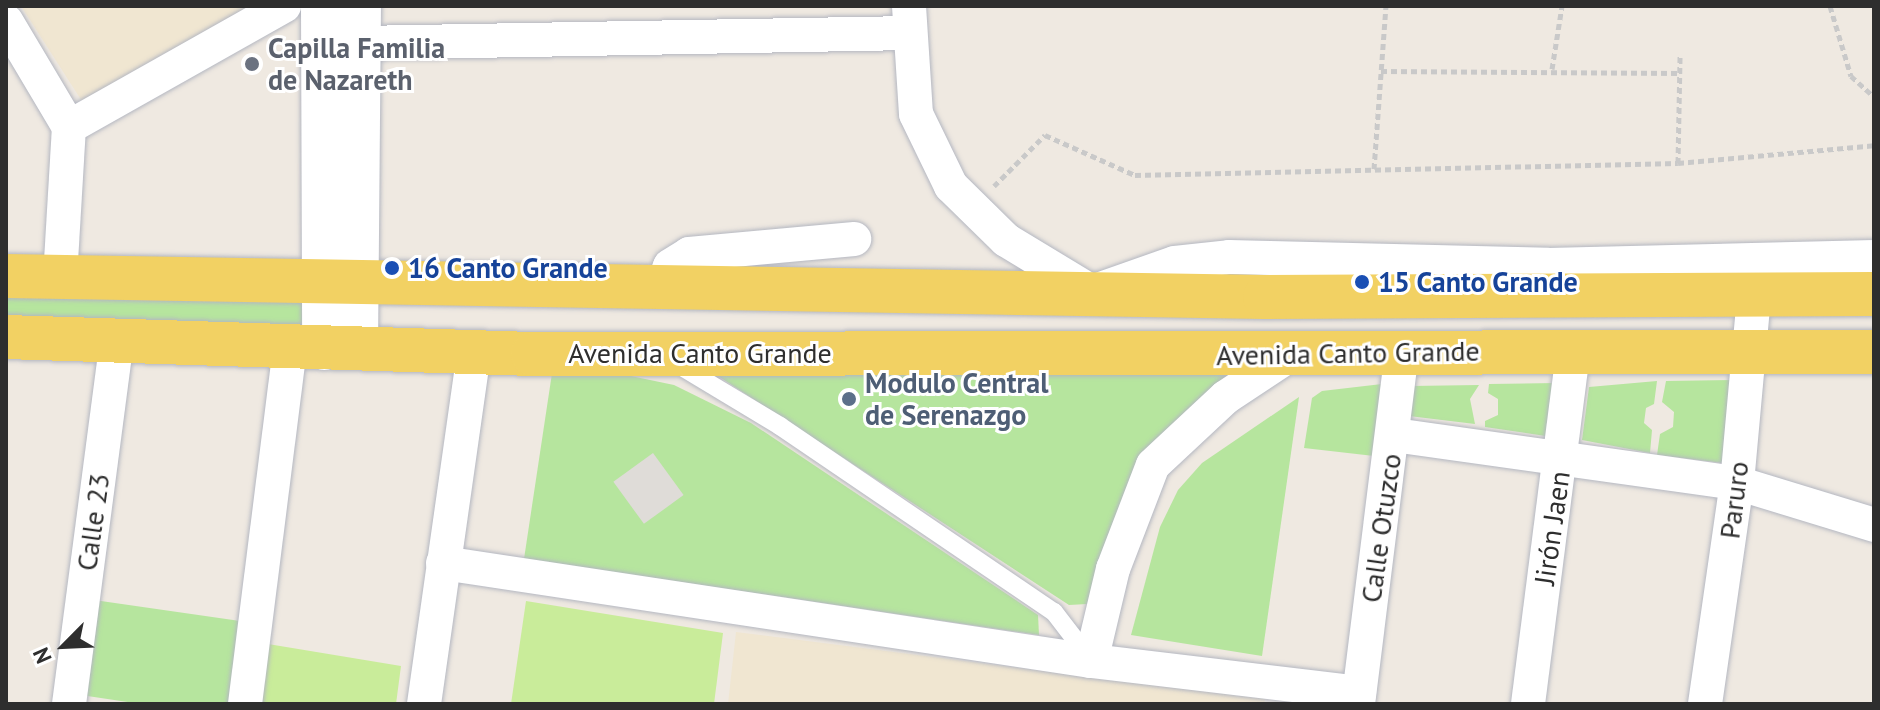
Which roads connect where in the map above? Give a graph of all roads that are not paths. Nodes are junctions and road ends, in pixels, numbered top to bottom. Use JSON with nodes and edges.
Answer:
{"nodes":[{"id":1,"x":284,"y":6,"type":"edge"},
{"id":2,"x":323,"y":6,"type":"edge"},
{"id":3,"x":910,"y":20,"type":"edge"},
{"id":4,"x":360,"y":25,"type":"edge"},
{"id":5,"x":8,"y":29,"type":"edge"},
{"id":6,"x":69,"y":127,"type":"junction"},
{"id":7,"x":854,"y":239,"type":"dead end"},
{"id":8,"x":1874,"y":257,"type":"edge"},
{"id":9,"x":6,"y":276,"type":"edge"},
{"id":10,"x":60,"y":278,"type":"junction"},
{"id":11,"x":340,"y":284,"type":"junction"},
{"id":12,"x":662,"y":287,"type":"junction"},
{"id":13,"x":1092,"y":292,"type":"junction"},
{"id":14,"x":1874,"y":294,"type":"edge"},
{"id":15,"x":1754,"y":295,"type":"junction"},
{"id":16,"x":6,"y":337,"type":"edge"},
{"id":17,"x":117,"y":340,"type":"junction"},
{"id":18,"x":323,"y":348,"type":"junction"},
{"id":19,"x":474,"y":352,"type":"junction"},
{"id":20,"x":668,"y":352,"type":"junction"},
{"id":21,"x":1294,"y":352,"type":"junction"},
{"id":22,"x":1402,"y":352,"type":"junction"},
{"id":23,"x":1573,"y":352,"type":"junction"},
{"id":24,"x":1874,"y":352,"type":"edge"},
{"id":25,"x":1750,"y":354,"type":"junction"},
{"id":26,"x":1394,"y":435,"type":"junction"},
{"id":27,"x":1562,"y":459,"type":"junction"},
{"id":28,"x":1737,"y":483,"type":"junction"},
{"id":29,"x":1874,"y":525,"type":"edge"},
{"id":30,"x":443,"y":563,"type":"junction"},
{"id":31,"x":1091,"y":661,"type":"junction"},
{"id":32,"x":1358,"y":699,"type":"edge"},
{"id":33,"x":69,"y":704,"type":"edge"},
{"id":34,"x":245,"y":704,"type":"edge"},
{"id":35,"x":424,"y":704,"type":"edge"},
{"id":36,"x":1528,"y":704,"type":"edge"},
{"id":37,"x":1705,"y":704,"type":"edge"}],
"edges":[{"from":1,"to":6,"type":"street"},
{"from":2,"to":11,"type":"street"},
{"from":3,"to":4,"type":"street"},
{"from":3,"to":13,"type":"street"},
{"from":4,"to":11,"type":"street"},
{"from":5,"to":6,"type":"street"},
{"from":6,"to":10,"type":"street"},
{"from":7,"to":12,"type":"street"},
{"from":8,"to":13,"type":"street"},
{"from":9,"to":10,"type":"main road","name":"Avenida Canto Grande"},
{"from":10,"to":11,"type":"main road","name":"Avenida Canto Grande"},
{"from":11,"to":12,"type":"main road","name":"Avenida Canto Grande"},
{"from":11,"to":18,"type":"street"},
{"from":12,"to":13,"type":"main road","name":"Avenida Canto Grande"},
{"from":13,"to":15,"type":"main road","name":"Avenida Canto Grande"},
{"from":14,"to":15,"type":"main road","name":"Avenida Canto Grande"},
{"from":15,"to":25,"type":"street","name":"Paruro"},
{"from":16,"to":17,"type":"main road","name":"Avenida Canto Grande"},
{"from":17,"to":18,"type":"main road","name":"Avenida Canto Grande"},
{"from":17,"to":33,"type":"street","name":"Calle 23"},
{"from":18,"to":19,"type":"main road","name":"Avenida Canto Grande"},
{"from":18,"to":34,"type":"street"},
{"from":19,"to":20,"type":"main road","name":"Avenida Canto Grande"},
{"from":19,"to":30,"type":"street"},
{"from":20,"to":21,"type":"main road","name":"Avenida Canto Grande"},
{"from":20,"to":31,"type":"lane"},
{"from":21,"to":22,"type":"main road","name":"Avenida Canto Grande"},
{"from":21,"to":31,"type":"street"},
{"from":22,"to":23,"type":"main road","name":"Avenida Canto Grande"},
{"from":22,"to":26,"type":"street","name":"Calle Otuzco"},
{"from":23,"to":25,"type":"main road","name":"Avenida Canto Grande"},
{"from":23,"to":27,"type":"street","name":"Jirón Jaen"},
{"from":24,"to":25,"type":"main road","name":"Avenida Canto Grande"},
{"from":25,"to":28,"type":"street","name":"Paruro"},
{"from":26,"to":27,"type":"street"},
{"from":26,"to":32,"type":"street","name":"Calle Otuzco"},
{"from":27,"to":28,"type":"street"},
{"from":27,"to":36,"type":"street","name":"Jirón Jaen"},
{"from":28,"to":29,"type":"street"},
{"from":28,"to":37,"type":"street","name":"Paruro"},
{"from":30,"to":31,"type":"street"},
{"from":30,"to":35,"type":"street"},
{"from":31,"to":32,"type":"street"}]}
